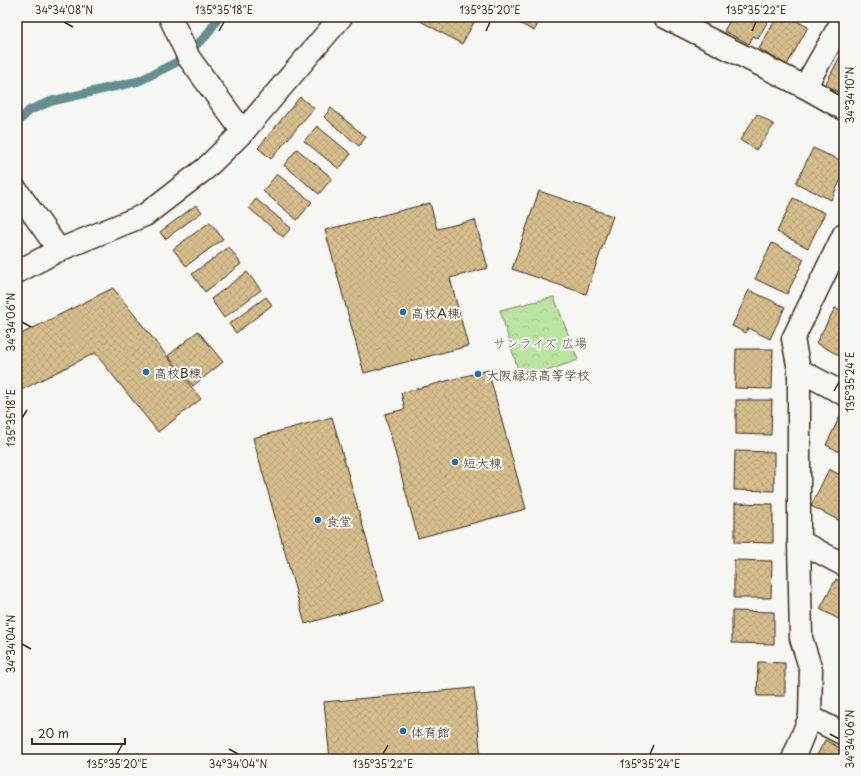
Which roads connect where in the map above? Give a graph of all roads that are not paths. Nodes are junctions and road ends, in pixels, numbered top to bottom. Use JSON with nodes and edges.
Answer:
{"nodes":[{"id":1,"x":170,"y":17,"type":"edge"},
{"id":2,"x":341,"y":17,"type":"edge"},
{"id":3,"x":665,"y":17,"type":"edge"},
{"id":4,"x":844,"y":18,"type":"edge"},
{"id":5,"x":805,"y":87,"type":"junction"},
{"id":6,"x":844,"y":109,"type":"edge"},
{"id":7,"x":243,"y":132,"type":"junction"},
{"id":8,"x":17,"y":191,"type":"edge"},
{"id":9,"x":844,"y":235,"type":"edge"},
{"id":10,"x":59,"y":250,"type":"junction"},
{"id":11,"x":17,"y":272,"type":"edge"},
{"id":12,"x":799,"y":370,"type":"junction"},
{"id":13,"x":844,"y":394,"type":"edge"},
{"id":14,"x":798,"y":541,"type":"junction"},
{"id":15,"x":844,"y":565,"type":"edge"},
{"id":16,"x":810,"y":717,"type":"junction"},
{"id":17,"x":844,"y":734,"type":"edge"},
{"id":18,"x":793,"y":759,"type":"edge"}],
"edges":[{"from":1,"to":7,"type":"street"},
{"from":2,"to":7,"type":"street"},
{"from":3,"to":5,"type":"street"},
{"from":4,"to":5,"type":"street"},
{"from":5,"to":6,"type":"street"},
{"from":7,"to":10,"type":"street"},
{"from":8,"to":10,"type":"street"},
{"from":9,"to":12,"type":"street"},
{"from":10,"to":11,"type":"street"},
{"from":12,"to":13,"type":"street"},
{"from":12,"to":14,"type":"street"},
{"from":14,"to":15,"type":"street"},
{"from":14,"to":16,"type":"street"},
{"from":16,"to":17,"type":"street"},
{"from":16,"to":18,"type":"street"}]}
